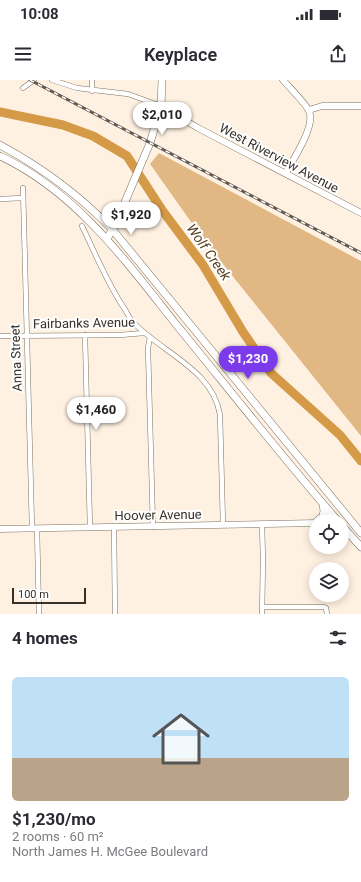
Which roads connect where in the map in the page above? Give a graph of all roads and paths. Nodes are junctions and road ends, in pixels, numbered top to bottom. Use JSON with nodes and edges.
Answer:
{"nodes":[{"id":1,"x":34,"y":80,"type":"edge"},
{"id":2,"x":52,"y":80,"type":"edge"},
{"id":3,"x":92,"y":80,"type":"edge"},
{"id":4,"x":162,"y":80,"type":"edge"},
{"id":5,"x":283,"y":80,"type":"edge"},
{"id":6,"x":24,"y":88,"type":"dead end"},
{"id":7,"x":92,"y":91,"type":"junction"},
{"id":8,"x":161,"y":106,"type":"junction"},
{"id":9,"x":361,"y":106,"type":"edge"},
{"id":10,"x":309,"y":110,"type":"junction"},
{"id":11,"x":0,"y":145,"type":"edge"},
{"id":12,"x":0,"y":156,"type":"edge"},
{"id":13,"x":286,"y":173,"type":"junction"},
{"id":14,"x":23,"y":188,"type":"dead end"},
{"id":15,"x":23,"y":198,"type":"junction"},
{"id":16,"x":0,"y":199,"type":"edge"},
{"id":17,"x":361,"y":213,"type":"edge"},
{"id":18,"x":82,"y":226,"type":"dead end"},
{"id":19,"x":112,"y":229,"type":"junction"},
{"id":20,"x":107,"y":239,"type":"junction"},
{"id":21,"x":144,"y":333,"type":"junction"},
{"id":22,"x":85,"y":335,"type":"junction"},
{"id":23,"x":0,"y":336,"type":"edge"},
{"id":24,"x":27,"y":336,"type":"junction"},
{"id":25,"x":150,"y":337,"type":"junction"},
{"id":26,"x":323,"y":504,"type":"junction"},
{"id":27,"x":323,"y":514,"type":"edge"},
{"id":28,"x":332,"y":514,"type":"edge"},
{"id":29,"x":345,"y":514,"type":"edge"},
{"id":30,"x":349,"y":518,"type":"edge"},
{"id":31,"x":309,"y":522,"type":"edge"},
{"id":32,"x":223,"y":524,"type":"junction"},
{"id":33,"x":262,"y":524,"type":"junction"},
{"id":34,"x":114,"y":527,"type":"junction"},
{"id":35,"x":152,"y":527,"type":"junction"},
{"id":36,"x":34,"y":528,"type":"junction"},
{"id":37,"x":90,"y":528,"type":"junction"},
{"id":38,"x":0,"y":529,"type":"edge"},
{"id":39,"x":349,"y":533,"type":"edge"},
{"id":40,"x":361,"y":533,"type":"edge"},
{"id":41,"x":361,"y":546,"type":"edge"},
{"id":42,"x":262,"y":607,"type":"junction"},
{"id":43,"x":39,"y":614,"type":"edge"},
{"id":44,"x":115,"y":614,"type":"edge"},
{"id":45,"x":262,"y":614,"type":"edge"},
{"id":46,"x":327,"y":614,"type":"edge"}],
"edges":[{"from":1,"to":6,"type":"street"},
{"from":2,"to":7,"type":"street","name":"West Riverview Avenue"},
{"from":3,"to":7,"type":"street"},
{"from":4,"to":8,"type":"main road"},
{"from":5,"to":10,"type":"street"},
{"from":7,"to":8,"type":"street","name":"West Riverview Avenue"},
{"from":8,"to":13,"type":"street","name":"West Riverview Avenue"},
{"from":8,"to":19,"type":"main road"},
{"from":9,"to":10,"type":"street"},
{"from":10,"to":13,"type":"street"},
{"from":11,"to":19,"type":"main road"},
{"from":12,"to":20,"type":"main road"},
{"from":13,"to":17,"type":"street","name":"West Riverview Avenue"},
{"from":14,"to":15,"type":"street","name":"Anna Street"},
{"from":15,"to":16,"type":"street"},
{"from":15,"to":24,"type":"street","name":"Anna Street"},
{"from":18,"to":21,"type":"street"},
{"from":19,"to":20,"type":"main road"},
{"from":19,"to":29,"type":"main road"},
{"from":20,"to":26,"type":"main road"},
{"from":21,"to":22,"type":"street","name":"Fairbanks Avenue"},
{"from":21,"to":25,"type":"street"},
{"from":22,"to":24,"type":"street","name":"Fairbanks Avenue"},
{"from":22,"to":37,"type":"street"},
{"from":23,"to":24,"type":"street","name":"Fairbanks Avenue"},
{"from":24,"to":36,"type":"street","name":"Anna Street"},
{"from":25,"to":32,"type":"street"},
{"from":25,"to":35,"type":"street"},
{"from":26,"to":27,"type":"main road"},
{"from":26,"to":28,"type":"main road"},
{"from":30,"to":40,"type":"main road"},
{"from":31,"to":33,"type":"street","name":"Hoover Avenue"},
{"from":32,"to":33,"type":"street","name":"Hoover Avenue"},
{"from":32,"to":35,"type":"street","name":"Hoover Avenue"},
{"from":33,"to":42,"type":"street"},
{"from":34,"to":35,"type":"street","name":"Hoover Avenue"},
{"from":34,"to":37,"type":"street","name":"Hoover Avenue"},
{"from":34,"to":44,"type":"street"},
{"from":36,"to":37,"type":"street","name":"Hoover Avenue"},
{"from":36,"to":38,"type":"street","name":"Hoover Avenue"},
{"from":36,"to":43,"type":"street","name":"Anna Street"},
{"from":39,"to":41,"type":"main road"},
{"from":42,"to":45,"type":"street"},
{"from":42,"to":46,"type":"street"}]}
